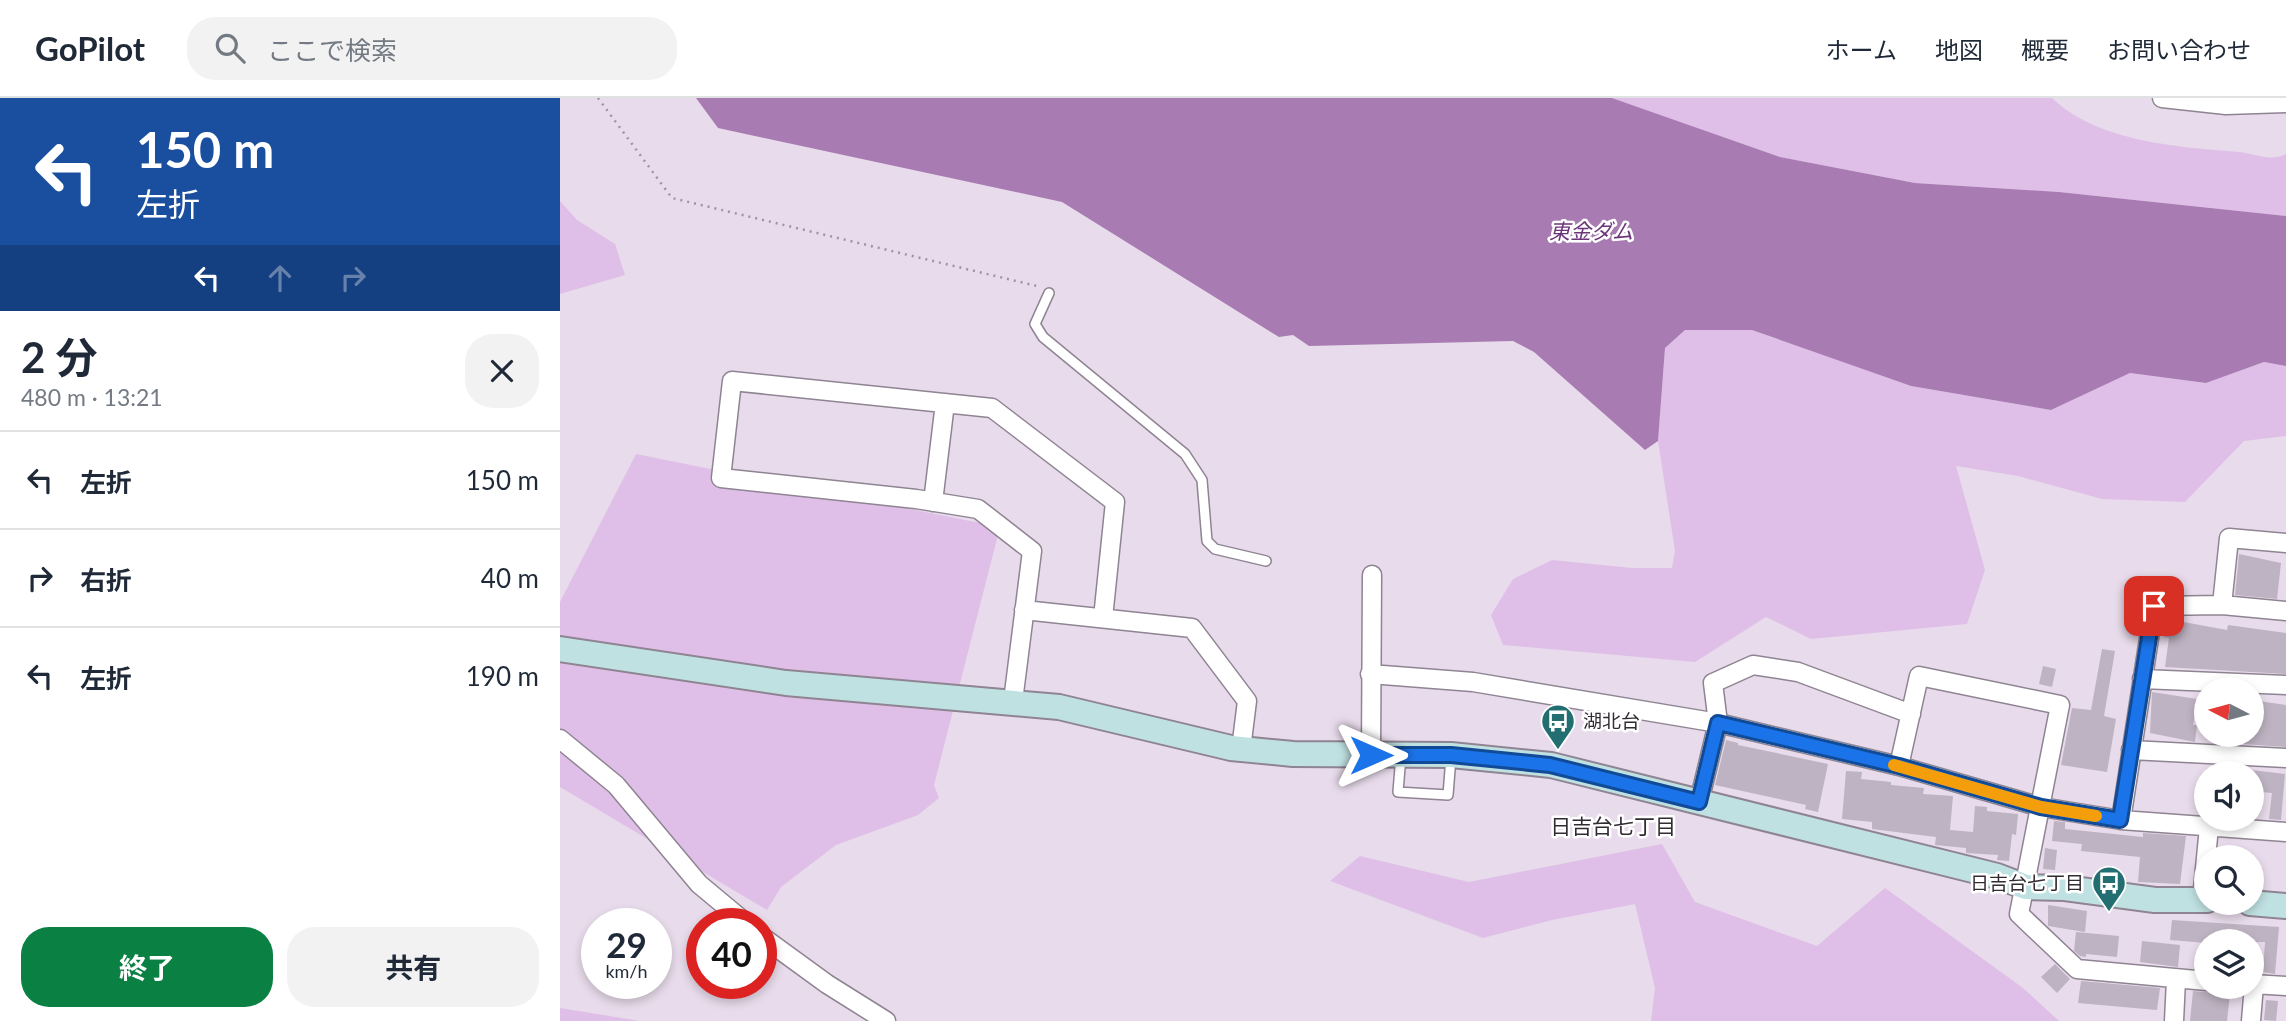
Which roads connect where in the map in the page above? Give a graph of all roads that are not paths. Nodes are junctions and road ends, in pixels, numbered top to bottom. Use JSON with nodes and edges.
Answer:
{"nodes":[{"id":1,"x":2162,"y":98,"type":"edge"},
{"id":2,"x":2228,"y":102,"type":"edge"},
{"id":3,"x":2286,"y":103,"type":"edge"},
{"id":4,"x":1049,"y":293,"type":"road end"},
{"id":5,"x":945,"y":404,"type":"junction"},
{"id":6,"x":933,"y":502,"type":"junction"},
{"id":7,"x":2286,"y":543,"type":"edge"},
{"id":8,"x":1265,"y":561,"type":"dead end"},
{"id":9,"x":1371,"y":575,"type":"dead end"},
{"id":10,"x":2222,"y":605,"type":"junction"},
{"id":11,"x":1024,"y":610,"type":"junction"},
{"id":12,"x":2286,"y":611,"type":"edge"},
{"id":13,"x":1103,"y":618,"type":"junction"},
{"id":14,"x":560,"y":649,"type":"edge"},
{"id":15,"x":1370,"y":674,"type":"junction"},
{"id":16,"x":2143,"y":679,"type":"junction"},
{"id":17,"x":2286,"y":685,"type":"edge"},
{"id":18,"x":1013,"y":701,"type":"junction"},
{"id":19,"x":1911,"y":713,"type":"junction"},
{"id":20,"x":1718,"y":723,"type":"junction"},
{"id":21,"x":560,"y":739,"type":"edge"},
{"id":22,"x":1241,"y":749,"type":"junction"},
{"id":23,"x":2131,"y":750,"type":"junction"},
{"id":24,"x":1371,"y":755,"type":"junction"},
{"id":25,"x":1401,"y":755,"type":"junction"},
{"id":26,"x":1451,"y":755,"type":"junction"},
{"id":27,"x":2286,"y":758,"type":"edge"},
{"id":28,"x":1899,"y":766,"type":"junction"},
{"id":29,"x":1699,"y":802,"type":"junction"},
{"id":30,"x":2041,"y":807,"type":"junction"},
{"id":31,"x":2120,"y":820,"type":"junction"},
{"id":32,"x":2194,"y":826,"type":"edge"},
{"id":33,"x":2264,"y":831,"type":"edge"},
{"id":34,"x":2286,"y":832,"type":"edge"},
{"id":35,"x":2026,"y":887,"type":"junction"},
{"id":36,"x":2194,"y":900,"type":"edge"},
{"id":37,"x":2264,"y":904,"type":"edge"},
{"id":38,"x":2286,"y":906,"type":"edge"},
{"id":39,"x":728,"y":908,"type":"edge"},
{"id":40,"x":777,"y":948,"type":"edge"},
{"id":41,"x":2176,"y":980,"type":"junction"},
{"id":42,"x":2194,"y":981,"type":"edge"},
{"id":43,"x":2264,"y":985,"type":"edge"},
{"id":44,"x":2286,"y":986,"type":"edge"},
{"id":45,"x":2252,"y":999,"type":"edge"},
{"id":46,"x":886,"y":1021,"type":"edge"},
{"id":47,"x":2174,"y":1021,"type":"edge"},
{"id":48,"x":2251,"y":1021,"type":"edge"}],
"edges":[{"from":1,"to":2,"type":"street"},
{"from":2,"to":3,"type":"street"},
{"from":4,"to":8,"type":"lane"},
{"from":5,"to":6,"type":"street"},
{"from":5,"to":6,"type":"street"},
{"from":5,"to":13,"type":"street"},
{"from":6,"to":11,"type":"street"},
{"from":7,"to":10,"type":"street"},
{"from":9,"to":15,"type":"street"},
{"from":10,"to":12,"type":"street"},
{"from":10,"to":16,"type":"street"},
{"from":11,"to":13,"type":"street"},
{"from":11,"to":18,"type":"street"},
{"from":13,"to":22,"type":"street"},
{"from":14,"to":18,"type":"street"},
{"from":15,"to":20,"type":"street"},
{"from":15,"to":24,"type":"street"},
{"from":16,"to":17,"type":"street"},
{"from":16,"to":23,"type":"street"},
{"from":18,"to":22,"type":"street"},
{"from":19,"to":20,"type":"street"},
{"from":19,"to":28,"type":"street"},
{"from":19,"to":30,"type":"street"},
{"from":20,"to":28,"type":"street"},
{"from":20,"to":29,"type":"street"},
{"from":21,"to":39,"type":"street"},
{"from":22,"to":24,"type":"street"},
{"from":23,"to":27,"type":"street"},
{"from":23,"to":31,"type":"street"},
{"from":24,"to":25,"type":"street"},
{"from":25,"to":26,"type":"street"},
{"from":25,"to":26,"type":"lane"},
{"from":26,"to":29,"type":"street"},
{"from":28,"to":30,"type":"street"},
{"from":29,"to":35,"type":"street"},
{"from":30,"to":31,"type":"street"},
{"from":30,"to":35,"type":"street"},
{"from":31,"to":32,"type":"street"},
{"from":33,"to":34,"type":"street"},
{"from":35,"to":36,"type":"street"},
{"from":35,"to":41,"type":"street"},
{"from":37,"to":38,"type":"street"},
{"from":40,"to":46,"type":"street"},
{"from":41,"to":42,"type":"street"},
{"from":41,"to":47,"type":"street"},
{"from":43,"to":44,"type":"street"},
{"from":45,"to":48,"type":"street"}]}
